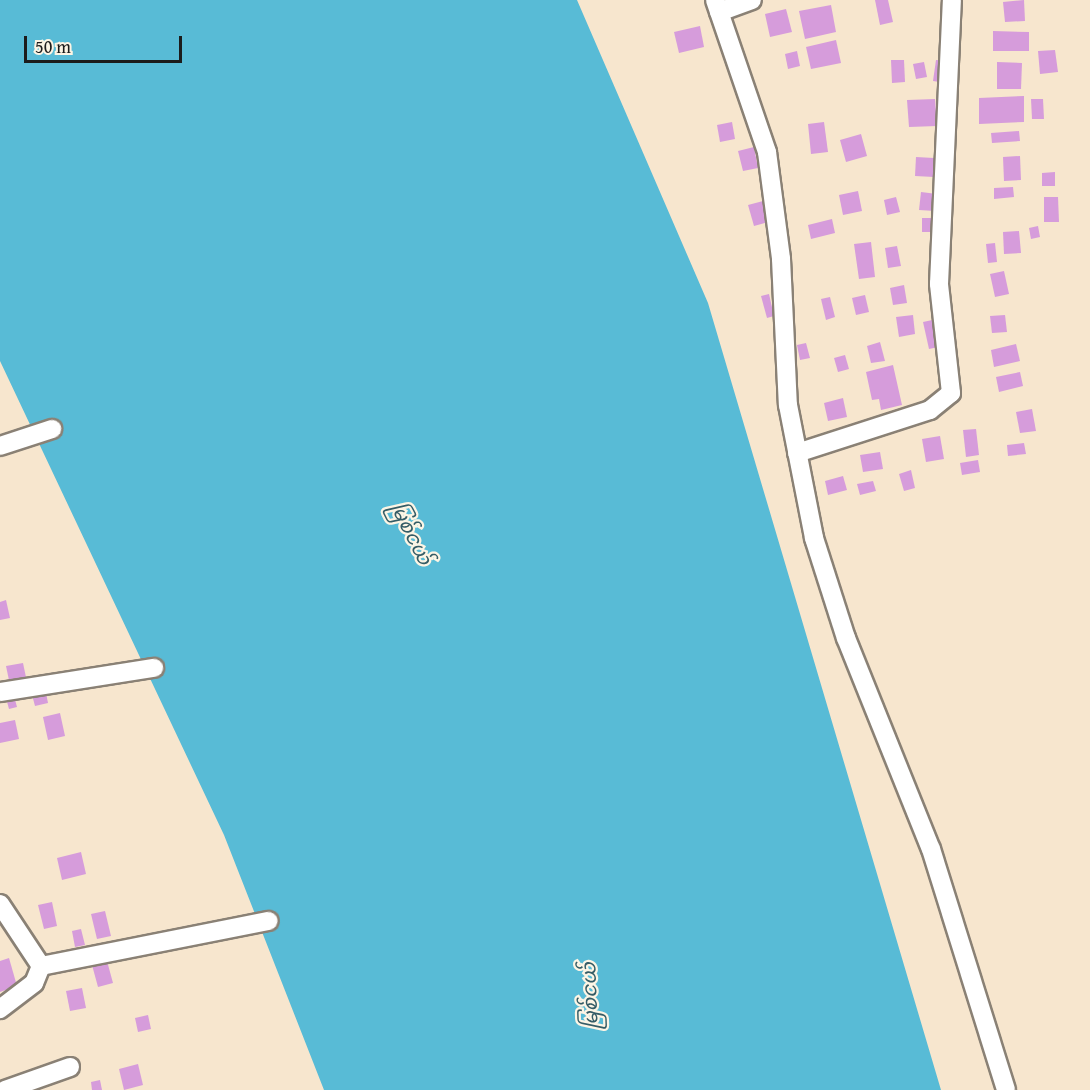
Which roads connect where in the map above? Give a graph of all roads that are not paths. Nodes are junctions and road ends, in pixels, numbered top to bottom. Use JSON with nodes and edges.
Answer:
{"nodes":[{"id":1,"x":752,"y":0,"type":"edge"},
{"id":2,"x":952,"y":0,"type":"edge"},
{"id":3,"x":717,"y":6,"type":"edge"},
{"id":4,"x":52,"y":429,"type":"dead end"},
{"id":5,"x":0,"y":446,"type":"edge"},
{"id":6,"x":797,"y":453,"type":"junction"},
{"id":7,"x":153,"y":668,"type":"dead end"},
{"id":8,"x":0,"y":692,"type":"edge"},
{"id":9,"x":0,"y":904,"type":"edge"},
{"id":10,"x":269,"y":921,"type":"dead end"},
{"id":11,"x":41,"y":966,"type":"junction"},
{"id":12,"x":0,"y":1009,"type":"edge"},
{"id":13,"x":70,"y":1067,"type":"dead end"},
{"id":14,"x":5,"y":1090,"type":"edge"},
{"id":15,"x":1006,"y":1090,"type":"edge"}],
"edges":[{"from":1,"to":3,"type":"street"},
{"from":2,"to":6,"type":"street"},
{"from":3,"to":6,"type":"street"},
{"from":4,"to":5,"type":"street"},
{"from":6,"to":15,"type":"street"},
{"from":7,"to":8,"type":"street"},
{"from":9,"to":11,"type":"street"},
{"from":10,"to":11,"type":"street"},
{"from":11,"to":12,"type":"street"},
{"from":13,"to":14,"type":"street"}]}
